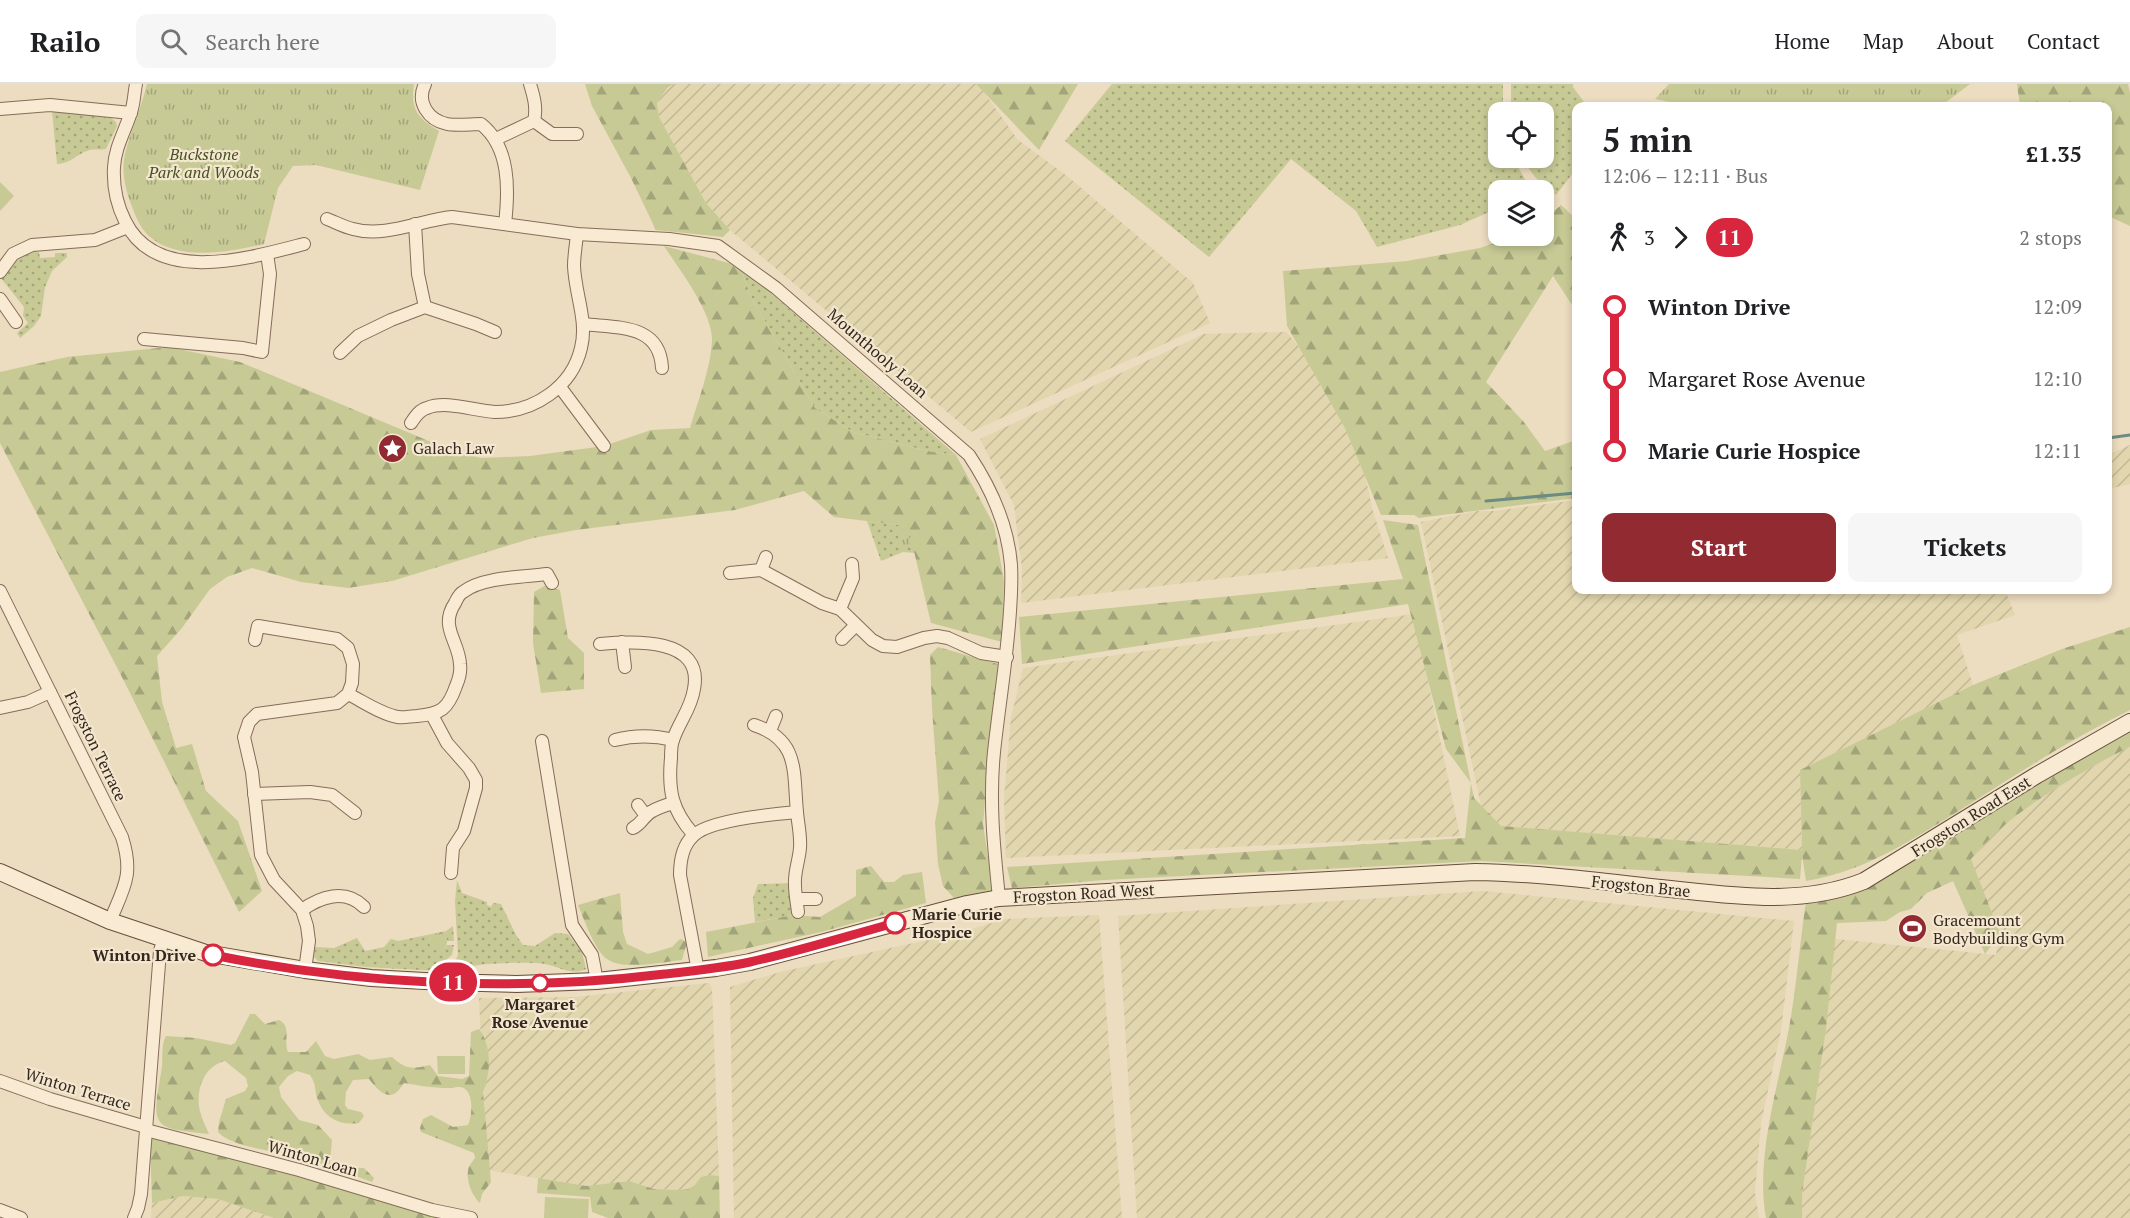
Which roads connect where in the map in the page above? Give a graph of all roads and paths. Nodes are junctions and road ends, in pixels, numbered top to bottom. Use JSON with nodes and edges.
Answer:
{"nodes":[{"id":1,"x":136,"y":84,"type":"edge"},
{"id":2,"x":425,"y":84,"type":"edge"},
{"id":3,"x":530,"y":84,"type":"edge"},
{"id":4,"x":0,"y":109,"type":"edge"},
{"id":5,"x":131,"y":113,"type":"junction"},
{"id":6,"x":534,"y":121,"type":"junction"},
{"id":7,"x":577,"y":134,"type":"dead end"},
{"id":8,"x":496,"y":139,"type":"junction"},
{"id":9,"x":327,"y":219,"type":"dead end"},
{"id":10,"x":415,"y":224,"type":"junction"},
{"id":11,"x":505,"y":224,"type":"junction"},
{"id":12,"x":128,"y":227,"type":"junction"},
{"id":13,"x":577,"y":234,"type":"junction"},
{"id":14,"x":303,"y":244,"type":"dead end"},
{"id":15,"x":267,"y":254,"type":"junction"},
{"id":16,"x":0,"y":272,"type":"edge"},
{"id":17,"x":0,"y":299,"type":"edge"},
{"id":18,"x":425,"y":307,"type":"junction"},
{"id":19,"x":16,"y":322,"type":"dead end"},
{"id":20,"x":584,"y":324,"type":"junction"},
{"id":21,"x":495,"y":332,"type":"dead end"},
{"id":22,"x":144,"y":339,"type":"dead end"},
{"id":23,"x":340,"y":353,"type":"dead end"},
{"id":24,"x":662,"y":368,"type":"dead end"},
{"id":25,"x":560,"y":387,"type":"junction"},
{"id":26,"x":411,"y":423,"type":"dead end"},
{"id":27,"x":604,"y":446,"type":"dead end"},
{"id":28,"x":766,"y":557,"type":"dead end"},
{"id":29,"x":852,"y":564,"type":"dead end"},
{"id":30,"x":761,"y":570,"type":"junction"},
{"id":31,"x":730,"y":573,"type":"dead end"},
{"id":32,"x":552,"y":583,"type":"dead end"},
{"id":33,"x":0,"y":591,"type":"edge"},
{"id":34,"x":840,"y":609,"type":"junction"},
{"id":35,"x":856,"y":625,"type":"junction"},
{"id":36,"x":843,"y":639,"type":"dead end"},
{"id":37,"x":255,"y":640,"type":"dead end"},
{"id":38,"x":622,"y":642,"type":"junction"},
{"id":39,"x":600,"y":644,"type":"dead end"},
{"id":40,"x":1007,"y":657,"type":"junction"},
{"id":41,"x":625,"y":667,"type":"dead end"},
{"id":42,"x":50,"y":692,"type":"junction"},
{"id":43,"x":348,"y":694,"type":"junction"},
{"id":44,"x":0,"y":708,"type":"edge"},
{"id":45,"x":432,"y":715,"type":"junction"},
{"id":46,"x":776,"y":716,"type":"dead end"},
{"id":47,"x":2130,"y":722,"type":"edge"},
{"id":48,"x":753,"y":725,"type":"dead end"},
{"id":49,"x":770,"y":730,"type":"junction"},
{"id":50,"x":673,"y":740,"type":"junction"},
{"id":51,"x":542,"y":741,"type":"dead end"},
{"id":52,"x":623,"y":742,"type":"dead end"},
{"id":53,"x":254,"y":794,"type":"junction"},
{"id":54,"x":673,"y":803,"type":"junction"},
{"id":55,"x":797,"y":812,"type":"junction"},
{"id":56,"x":355,"y":813,"type":"dead end"},
{"id":57,"x":633,"y":828,"type":"dead end"},
{"id":58,"x":693,"y":834,"type":"junction"},
{"id":59,"x":0,"y":872,"type":"edge"},
{"id":60,"x":1475,"y":872,"type":"joint"},
{"id":61,"x":451,"y":873,"type":"dead end"},
{"id":62,"x":1807,"y":895,"type":"joint"},
{"id":63,"x":999,"y":898,"type":"junction"},
{"id":64,"x":797,"y":899,"type":"junction"},
{"id":65,"x":816,"y":899,"type":"dead end"},
{"id":66,"x":364,"y":907,"type":"dead end"},
{"id":67,"x":302,"y":910,"type":"junction"},
{"id":68,"x":798,"y":912,"type":"dead end"},
{"id":69,"x":110,"y":921,"type":"junction"},
{"id":70,"x":163,"y":940,"type":"junction"},
{"id":71,"x":305,"y":970,"type":"junction"},
{"id":72,"x":698,"y":970,"type":"junction"},
{"id":73,"x":597,"y":981,"type":"junction"},
{"id":74,"x":0,"y":1081,"type":"edge"},
{"id":75,"x":146,"y":1129,"type":"junction"},
{"id":76,"x":0,"y":1210,"type":"edge"},
{"id":77,"x":21,"y":1218,"type":"edge"},
{"id":78,"x":134,"y":1218,"type":"edge"},
{"id":79,"x":471,"y":1218,"type":"edge"}],
"edges":[{"from":1,"to":5,"type":"street"},
{"from":2,"to":8,"type":"street"},
{"from":3,"to":6,"type":"street"},
{"from":4,"to":5,"type":"street"},
{"from":5,"to":12,"type":"street"},
{"from":6,"to":7,"type":"street"},
{"from":6,"to":8,"type":"street"},
{"from":8,"to":11,"type":"street"},
{"from":9,"to":10,"type":"street","name":"Mounthooly Loan"},
{"from":10,"to":11,"type":"street","name":"Mounthooly Loan"},
{"from":10,"to":18,"type":"street"},
{"from":11,"to":13,"type":"street","name":"Mounthooly Loan"},
{"from":12,"to":15,"type":"street"},
{"from":12,"to":16,"type":"street"},
{"from":13,"to":20,"type":"street"},
{"from":13,"to":40,"type":"street","name":"Mounthooly Loan"},
{"from":14,"to":15,"type":"street"},
{"from":15,"to":22,"type":"street"},
{"from":17,"to":19,"type":"street"},
{"from":18,"to":21,"type":"street"},
{"from":18,"to":23,"type":"street"},
{"from":20,"to":24,"type":"street"},
{"from":20,"to":25,"type":"street"},
{"from":25,"to":26,"type":"street"},
{"from":25,"to":27,"type":"street"},
{"from":28,"to":30,"type":"street"},
{"from":29,"to":34,"type":"street"},
{"from":30,"to":31,"type":"street"},
{"from":30,"to":34,"type":"street"},
{"from":32,"to":45,"type":"street"},
{"from":33,"to":42,"type":"street","name":"Frogston Terrace"},
{"from":34,"to":35,"type":"street"},
{"from":35,"to":36,"type":"street"},
{"from":35,"to":40,"type":"street"},
{"from":37,"to":43,"type":"street"},
{"from":38,"to":39,"type":"street"},
{"from":38,"to":41,"type":"street"},
{"from":38,"to":50,"type":"street"},
{"from":40,"to":63,"type":"street","name":"Mounthooly Loan"},
{"from":42,"to":44,"type":"street"},
{"from":42,"to":69,"type":"street","name":"Frogston Terrace"},
{"from":43,"to":45,"type":"street"},
{"from":43,"to":53,"type":"street"},
{"from":45,"to":61,"type":"street"},
{"from":46,"to":49,"type":"street"},
{"from":47,"to":62,"type":"main road","name":"Frogston Road East"},
{"from":48,"to":49,"type":"street"},
{"from":49,"to":55,"type":"street"},
{"from":50,"to":52,"type":"street"},
{"from":50,"to":54,"type":"street"},
{"from":51,"to":73,"type":"street"},
{"from":53,"to":56,"type":"street"},
{"from":53,"to":67,"type":"street"},
{"from":54,"to":57,"type":"street"},
{"from":54,"to":58,"type":"street"},
{"from":55,"to":58,"type":"street"},
{"from":55,"to":64,"type":"street"},
{"from":58,"to":72,"type":"street"},
{"from":59,"to":69,"type":"main road","name":"Frogston Road West"},
{"from":60,"to":62,"type":"main road","name":"Frogston Brae"},
{"from":60,"to":63,"type":"main road","name":"Frogston Road West"},
{"from":63,"to":72,"type":"main road","name":"Frogston Road West"},
{"from":64,"to":65,"type":"street"},
{"from":64,"to":68,"type":"street"},
{"from":66,"to":67,"type":"street"},
{"from":67,"to":71,"type":"street"},
{"from":69,"to":70,"type":"main road","name":"Frogston Road West"},
{"from":70,"to":71,"type":"main road","name":"Frogston Road West"},
{"from":70,"to":75,"type":"street"},
{"from":71,"to":73,"type":"main road","name":"Frogston Road West"},
{"from":72,"to":73,"type":"main road","name":"Frogston Road West"},
{"from":74,"to":75,"type":"street","name":"Winton Terrace"},
{"from":75,"to":78,"type":"street"},
{"from":75,"to":79,"type":"street","name":"Winton Loan"},
{"from":76,"to":77,"type":"street"}]}
